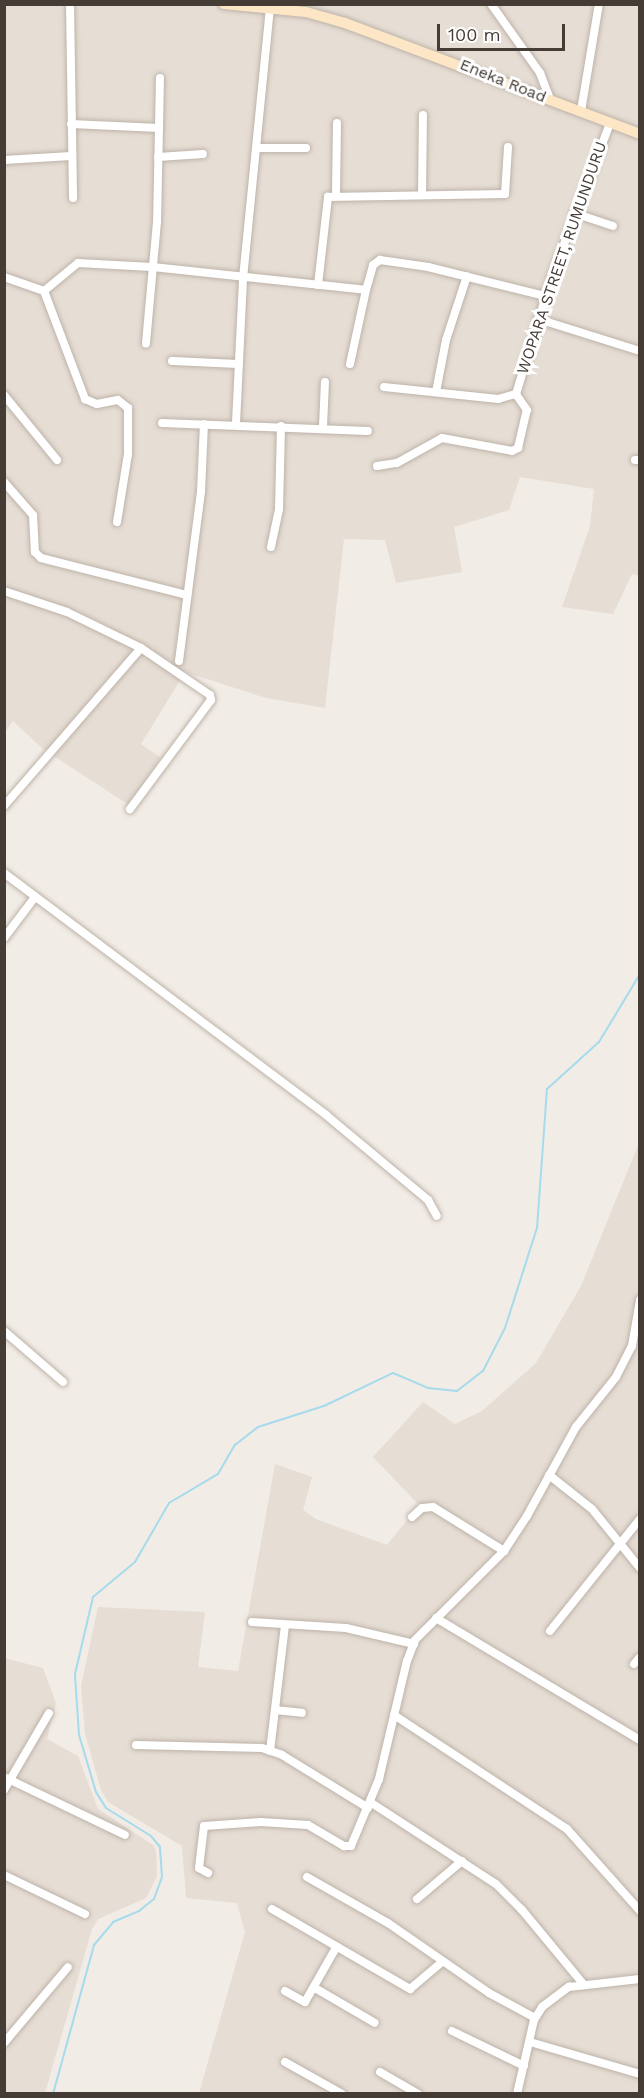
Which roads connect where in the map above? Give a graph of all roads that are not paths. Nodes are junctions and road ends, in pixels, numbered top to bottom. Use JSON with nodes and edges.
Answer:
{"nodes":[{"id":1,"x":70,"y":4,"type":"edge"},
{"id":2,"x":224,"y":4,"type":"edge"},
{"id":3,"x":491,"y":4,"type":"edge"},
{"id":4,"x":599,"y":4,"type":"edge"},
{"id":5,"x":270,"y":7,"type":"junction"},
{"id":6,"x":160,"y":78,"type":"dead end"},
{"id":7,"x":550,"y":99,"type":"junction"},
{"id":8,"x":581,"y":111,"type":"junction"},
{"id":9,"x":423,"y":116,"type":"dead end"},
{"id":10,"x":337,"y":123,"type":"dead end"},
{"id":11,"x":610,"y":123,"type":"junction"},
{"id":12,"x":70,"y":124,"type":"junction"},
{"id":13,"x":159,"y":128,"type":"junction"},
{"id":14,"x":639,"y":134,"type":"edge"},
{"id":15,"x":508,"y":147,"type":"dead end"},
{"id":16,"x":256,"y":148,"type":"junction"},
{"id":17,"x":306,"y":148,"type":"dead end"},
{"id":18,"x":203,"y":154,"type":"dead end"},
{"id":19,"x":71,"y":156,"type":"junction"},
{"id":20,"x":158,"y":157,"type":"junction"},
{"id":21,"x":4,"y":160,"type":"edge"},
{"id":22,"x":336,"y":194,"type":"junction"},
{"id":23,"x":422,"y":195,"type":"junction"},
{"id":24,"x":73,"y":198,"type":"dead end"},
{"id":25,"x":574,"y":213,"type":"junction"},
{"id":26,"x":613,"y":226,"type":"dead end"},
{"id":27,"x":152,"y":267,"type":"junction"},
{"id":28,"x":467,"y":276,"type":"junction"},
{"id":29,"x":4,"y":277,"type":"edge"},
{"id":30,"x":243,"y":278,"type":"junction"},
{"id":31,"x":318,"y":285,"type":"junction"},
{"id":32,"x":366,"y":290,"type":"junction"},
{"id":33,"x":44,"y":291,"type":"junction"},
{"id":34,"x":545,"y":297,"type":"junction"},
{"id":35,"x":538,"y":319,"type":"junction"},
{"id":36,"x":146,"y":344,"type":"dead end"},
{"id":37,"x":639,"y":351,"type":"edge"},
{"id":38,"x":172,"y":361,"type":"dead end"},
{"id":39,"x":239,"y":364,"type":"junction"},
{"id":40,"x":350,"y":364,"type":"dead end"},
{"id":41,"x":325,"y":382,"type":"dead end"},
{"id":42,"x":384,"y":387,"type":"dead end"},
{"id":43,"x":436,"y":392,"type":"junction"},
{"id":44,"x":4,"y":394,"type":"edge"},
{"id":45,"x":516,"y":394,"type":"junction"},
{"id":46,"x":162,"y":423,"type":"dead end"},
{"id":47,"x":236,"y":423,"type":"junction"},
{"id":48,"x":204,"y":424,"type":"junction"},
{"id":49,"x":281,"y":426,"type":"junction"},
{"id":50,"x":323,"y":428,"type":"junction"},
{"id":51,"x":368,"y":431,"type":"dead end"},
{"id":52,"x":57,"y":460,"type":"dead end"},
{"id":53,"x":377,"y":466,"type":"dead end"},
{"id":54,"x":4,"y":482,"type":"edge"},
{"id":55,"x":117,"y":522,"type":"dead end"},
{"id":56,"x":271,"y":547,"type":"dead end"},
{"id":57,"x":4,"y":591,"type":"edge"},
{"id":58,"x":187,"y":595,"type":"junction"},
{"id":59,"x":141,"y":648,"type":"junction"},
{"id":60,"x":179,"y":661,"type":"dead end"},
{"id":61,"x":4,"y":806,"type":"edge"},
{"id":62,"x":130,"y":809,"type":"dead end"},
{"id":63,"x":4,"y":873,"type":"edge"},
{"id":64,"x":35,"y":897,"type":"junction"},
{"id":65,"x":4,"y":938,"type":"edge"},
{"id":66,"x":437,"y":1216,"type":"dead end"},
{"id":67,"x":639,"y":1300,"type":"edge"},
{"id":68,"x":638,"y":1328,"type":"edge"},
{"id":69,"x":4,"y":1331,"type":"edge"},
{"id":70,"x":63,"y":1382,"type":"dead end"},
{"id":71,"x":549,"y":1475,"type":"junction"},
{"id":72,"x":412,"y":1517,"type":"dead end"},
{"id":73,"x":639,"y":1519,"type":"edge"},
{"id":74,"x":618,"y":1542,"type":"junction"},
{"id":75,"x":504,"y":1551,"type":"junction"},
{"id":76,"x":639,"y":1568,"type":"edge"},
{"id":77,"x":436,"y":1618,"type":"junction"},
{"id":78,"x":252,"y":1622,"type":"dead end"},
{"id":79,"x":285,"y":1625,"type":"junction"},
{"id":80,"x":550,"y":1631,"type":"dead end"},
{"id":81,"x":414,"y":1644,"type":"junction"},
{"id":82,"x":639,"y":1657,"type":"edge"},
{"id":83,"x":634,"y":1664,"type":"dead end"},
{"id":84,"x":275,"y":1710,"type":"junction"},
{"id":85,"x":49,"y":1713,"type":"dead end"},
{"id":86,"x":302,"y":1713,"type":"dead end"},
{"id":87,"x":394,"y":1715,"type":"junction"},
{"id":88,"x":639,"y":1740,"type":"edge"},
{"id":89,"x":136,"y":1745,"type":"dead end"},
{"id":90,"x":270,"y":1751,"type":"junction"},
{"id":91,"x":8,"y":1778,"type":"edge"},
{"id":92,"x":4,"y":1790,"type":"edge"},
{"id":93,"x":369,"y":1805,"type":"junction"},
{"id":94,"x":125,"y":1834,"type":"dead end"},
{"id":95,"x":462,"y":1861,"type":"junction"},
{"id":96,"x":208,"y":1873,"type":"dead end"},
{"id":97,"x":4,"y":1875,"type":"edge"},
{"id":98,"x":308,"y":1877,"type":"dead end"},
{"id":99,"x":417,"y":1899,"type":"dead end"},
{"id":100,"x":272,"y":1909,"type":"dead end"},
{"id":101,"x":639,"y":1911,"type":"edge"},
{"id":102,"x":85,"y":1914,"type":"dead end"},
{"id":103,"x":337,"y":1946,"type":"junction"},
{"id":104,"x":443,"y":1960,"type":"junction"},
{"id":105,"x":68,"y":1967,"type":"dead end"},
{"id":106,"x":639,"y":1979,"type":"edge"},
{"id":107,"x":585,"y":1985,"type":"junction"},
{"id":108,"x":315,"y":1988,"type":"junction"},
{"id":109,"x":285,"y":1991,"type":"dead end"},
{"id":110,"x":535,"y":2018,"type":"junction"},
{"id":111,"x":375,"y":2023,"type":"dead end"},
{"id":112,"x":452,"y":2031,"type":"dead end"},
{"id":113,"x":530,"y":2042,"type":"junction"},
{"id":114,"x":4,"y":2043,"type":"edge"},
{"id":115,"x":285,"y":2062,"type":"dead end"},
{"id":116,"x":524,"y":2066,"type":"junction"},
{"id":117,"x":380,"y":2072,"type":"dead end"},
{"id":118,"x":639,"y":2074,"type":"edge"},
{"id":119,"x":342,"y":2094,"type":"edge"},
{"id":120,"x":418,"y":2094,"type":"edge"},
{"id":121,"x":517,"y":2094,"type":"edge"}],
"edges":[{"from":1,"to":12,"type":"street"},
{"from":2,"to":5,"type":"main road","name":"Eneka Road"},
{"from":3,"to":7,"type":"street"},
{"from":4,"to":8,"type":"street"},
{"from":5,"to":7,"type":"main road","name":"Eneka Road"},
{"from":5,"to":16,"type":"street"},
{"from":6,"to":13,"type":"street"},
{"from":7,"to":8,"type":"main road","name":"Eneka Road"},
{"from":8,"to":11,"type":"main road","name":"Eneka Road"},
{"from":9,"to":23,"type":"street"},
{"from":10,"to":22,"type":"street"},
{"from":11,"to":14,"type":"main road","name":"Eneka Road"},
{"from":11,"to":25,"type":"street","name":"WOPARA STREET, RUMUNDURU"},
{"from":12,"to":13,"type":"street"},
{"from":12,"to":19,"type":"street"},
{"from":13,"to":20,"type":"street"},
{"from":15,"to":23,"type":"street"},
{"from":16,"to":17,"type":"street"},
{"from":16,"to":30,"type":"street"},
{"from":18,"to":20,"type":"street"},
{"from":19,"to":21,"type":"street"},
{"from":19,"to":24,"type":"street"},
{"from":20,"to":27,"type":"street"},
{"from":22,"to":23,"type":"street"},
{"from":22,"to":31,"type":"street"},
{"from":25,"to":26,"type":"street"},
{"from":25,"to":34,"type":"street","name":"WOPARA STREET, RUMUNDURU"},
{"from":27,"to":30,"type":"street"},
{"from":27,"to":33,"type":"street"},
{"from":27,"to":36,"type":"street"},
{"from":28,"to":32,"type":"street"},
{"from":28,"to":34,"type":"street"},
{"from":28,"to":43,"type":"street"},
{"from":29,"to":33,"type":"street"},
{"from":30,"to":31,"type":"street"},
{"from":30,"to":39,"type":"street"},
{"from":31,"to":32,"type":"street"},
{"from":32,"to":40,"type":"street"},
{"from":33,"to":55,"type":"street"},
{"from":34,"to":35,"type":"street","name":"WOPARA STREET, RUMUNDURU"},
{"from":35,"to":37,"type":"street"},
{"from":35,"to":45,"type":"street","name":"WOPARA STREET, RUMUNDURU"},
{"from":38,"to":39,"type":"street"},
{"from":39,"to":47,"type":"street"},
{"from":41,"to":50,"type":"street"},
{"from":42,"to":43,"type":"street"},
{"from":43,"to":45,"type":"street"},
{"from":44,"to":52,"type":"street"},
{"from":45,"to":53,"type":"street"},
{"from":46,"to":48,"type":"street"},
{"from":47,"to":48,"type":"street"},
{"from":47,"to":49,"type":"street"},
{"from":48,"to":58,"type":"street"},
{"from":49,"to":50,"type":"street"},
{"from":49,"to":56,"type":"street"},
{"from":50,"to":51,"type":"street"},
{"from":54,"to":58,"type":"street"},
{"from":57,"to":59,"type":"street"},
{"from":58,"to":60,"type":"street"},
{"from":59,"to":61,"type":"street"},
{"from":59,"to":62,"type":"street"},
{"from":63,"to":64,"type":"street"},
{"from":64,"to":65,"type":"street"},
{"from":64,"to":66,"type":"street"},
{"from":67,"to":68,"type":"street"},
{"from":68,"to":71,"type":"street"},
{"from":69,"to":70,"type":"street"},
{"from":71,"to":74,"type":"street"},
{"from":71,"to":75,"type":"street"},
{"from":72,"to":75,"type":"street"},
{"from":73,"to":74,"type":"street"},
{"from":74,"to":76,"type":"street"},
{"from":74,"to":80,"type":"street"},
{"from":75,"to":77,"type":"street"},
{"from":77,"to":81,"type":"street"},
{"from":77,"to":88,"type":"street"},
{"from":78,"to":79,"type":"street"},
{"from":79,"to":81,"type":"street"},
{"from":79,"to":84,"type":"street"},
{"from":81,"to":87,"type":"street"},
{"from":82,"to":83,"type":"street"},
{"from":84,"to":86,"type":"street"},
{"from":84,"to":90,"type":"street"},
{"from":85,"to":91,"type":"street"},
{"from":87,"to":93,"type":"street"},
{"from":87,"to":101,"type":"street"},
{"from":89,"to":90,"type":"street"},
{"from":90,"to":93,"type":"street"},
{"from":91,"to":92,"type":"street"},
{"from":91,"to":94,"type":"street"},
{"from":93,"to":95,"type":"street"},
{"from":93,"to":96,"type":"street"},
{"from":95,"to":99,"type":"street"},
{"from":95,"to":107,"type":"street"},
{"from":97,"to":102,"type":"street"},
{"from":98,"to":104,"type":"street"},
{"from":100,"to":103,"type":"street"},
{"from":103,"to":104,"type":"street"},
{"from":103,"to":108,"type":"street"},
{"from":104,"to":110,"type":"street"},
{"from":105,"to":114,"type":"street"},
{"from":106,"to":107,"type":"street"},
{"from":107,"to":110,"type":"street"},
{"from":108,"to":109,"type":"street"},
{"from":108,"to":111,"type":"street"},
{"from":110,"to":113,"type":"street"},
{"from":112,"to":116,"type":"street"},
{"from":113,"to":116,"type":"street"},
{"from":113,"to":118,"type":"street"},
{"from":115,"to":119,"type":"street"},
{"from":116,"to":121,"type":"street"},
{"from":117,"to":120,"type":"street"}]}
